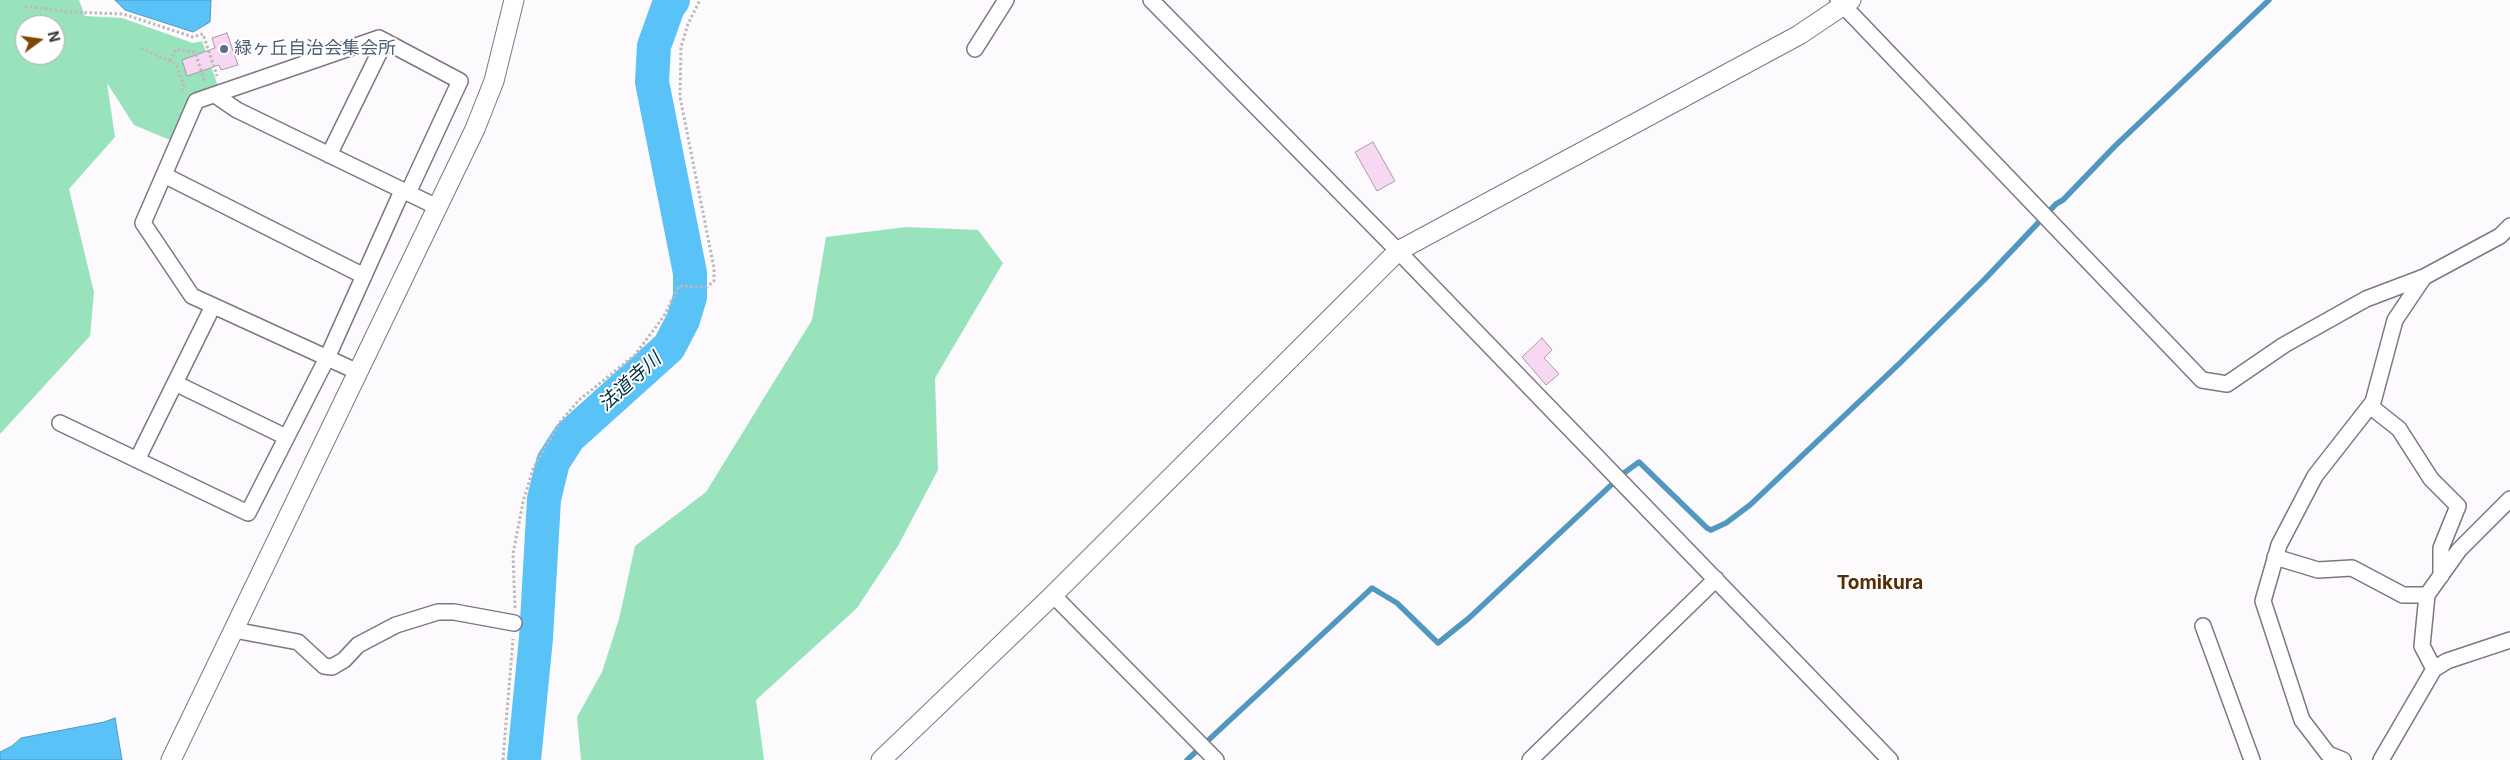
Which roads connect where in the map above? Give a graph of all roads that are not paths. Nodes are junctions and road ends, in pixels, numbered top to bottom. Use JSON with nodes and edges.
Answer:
{"nodes":[{"id":1,"x":514,"y":0,"type":"edge"},
{"id":2,"x":1006,"y":0,"type":"edge"},
{"id":3,"x":1151,"y":0,"type":"edge"},
{"id":4,"x":1844,"y":2,"type":"edge"},
{"id":5,"x":385,"y":41,"type":"junction"},
{"id":6,"x":975,"y":49,"type":"dead end"},
{"id":7,"x":219,"y":94,"type":"junction"},
{"id":8,"x":329,"y":155,"type":"junction"},
{"id":9,"x":164,"y":175,"type":"junction"},
{"id":10,"x":405,"y":192,"type":"junction"},
{"id":11,"x":437,"y":208,"type":"junction"},
{"id":12,"x":2510,"y":226,"type":"edge"},
{"id":13,"x":1398,"y":251,"type":"junction"},
{"id":14,"x":364,"y":276,"type":"junction"},
{"id":15,"x":2424,"y":277,"type":"junction"},
{"id":16,"x":213,"y":306,"type":"junction"},
{"id":17,"x":327,"y":358,"type":"junction"},
{"id":18,"x":358,"y":372,"type":"junction"},
{"id":19,"x":175,"y":382,"type":"junction"},
{"id":20,"x":2370,"y":406,"type":"junction"},
{"id":21,"x":60,"y":423,"type":"dead end"},
{"id":22,"x":286,"y":438,"type":"junction"},
{"id":23,"x":137,"y":460,"type":"junction"},
{"id":24,"x":2510,"y":499,"type":"edge"},
{"id":25,"x":2275,"y":557,"type":"junction"},
{"id":26,"x":2441,"y":576,"type":"junction"},
{"id":27,"x":1716,"y":579,"type":"junction"},
{"id":28,"x":1053,"y":595,"type":"junction"},
{"id":29,"x":2427,"y":595,"type":"junction"},
{"id":30,"x":514,"y":623,"type":"road end"},
{"id":31,"x":2203,"y":626,"type":"dead end"},
{"id":32,"x":234,"y":630,"type":"junction"},
{"id":33,"x":2510,"y":640,"type":"edge"},
{"id":34,"x":2434,"y":669,"type":"junction"},
{"id":35,"x":171,"y":760,"type":"edge"},
{"id":36,"x":880,"y":760,"type":"edge"},
{"id":37,"x":1216,"y":760,"type":"edge"},
{"id":38,"x":1530,"y":760,"type":"edge"},
{"id":39,"x":1890,"y":760,"type":"edge"},
{"id":40,"x":2252,"y":760,"type":"edge"},
{"id":41,"x":2343,"y":760,"type":"edge"},
{"id":42,"x":2381,"y":760,"type":"edge"}],
"edges":[{"from":1,"to":11,"type":"street"},
{"from":2,"to":6,"type":"street"},
{"from":3,"to":13,"type":"street"},
{"from":4,"to":13,"type":"street"},
{"from":4,"to":15,"type":"street"},
{"from":5,"to":7,"type":"street"},
{"from":5,"to":8,"type":"street"},
{"from":5,"to":10,"type":"street"},
{"from":7,"to":8,"type":"street"},
{"from":7,"to":9,"type":"street"},
{"from":8,"to":10,"type":"street"},
{"from":9,"to":14,"type":"street"},
{"from":9,"to":16,"type":"street"},
{"from":10,"to":11,"type":"street"},
{"from":10,"to":14,"type":"street"},
{"from":11,"to":18,"type":"street"},
{"from":12,"to":15,"type":"street"},
{"from":13,"to":27,"type":"street"},
{"from":13,"to":28,"type":"street"},
{"from":14,"to":17,"type":"street"},
{"from":15,"to":20,"type":"street"},
{"from":16,"to":17,"type":"street"},
{"from":16,"to":19,"type":"street"},
{"from":17,"to":18,"type":"street"},
{"from":17,"to":22,"type":"street"},
{"from":18,"to":32,"type":"street"},
{"from":19,"to":22,"type":"street"},
{"from":19,"to":23,"type":"street"},
{"from":20,"to":25,"type":"street"},
{"from":20,"to":26,"type":"street"},
{"from":21,"to":23,"type":"street"},
{"from":22,"to":23,"type":"street"},
{"from":24,"to":26,"type":"street"},
{"from":25,"to":29,"type":"street"},
{"from":25,"to":41,"type":"street"},
{"from":26,"to":29,"type":"street"},
{"from":27,"to":38,"type":"street"},
{"from":27,"to":39,"type":"street"},
{"from":28,"to":36,"type":"street"},
{"from":28,"to":37,"type":"street"},
{"from":29,"to":34,"type":"street"},
{"from":30,"to":32,"type":"street"},
{"from":31,"to":40,"type":"street"},
{"from":32,"to":35,"type":"street"},
{"from":33,"to":34,"type":"street"},
{"from":34,"to":42,"type":"street"}]}
